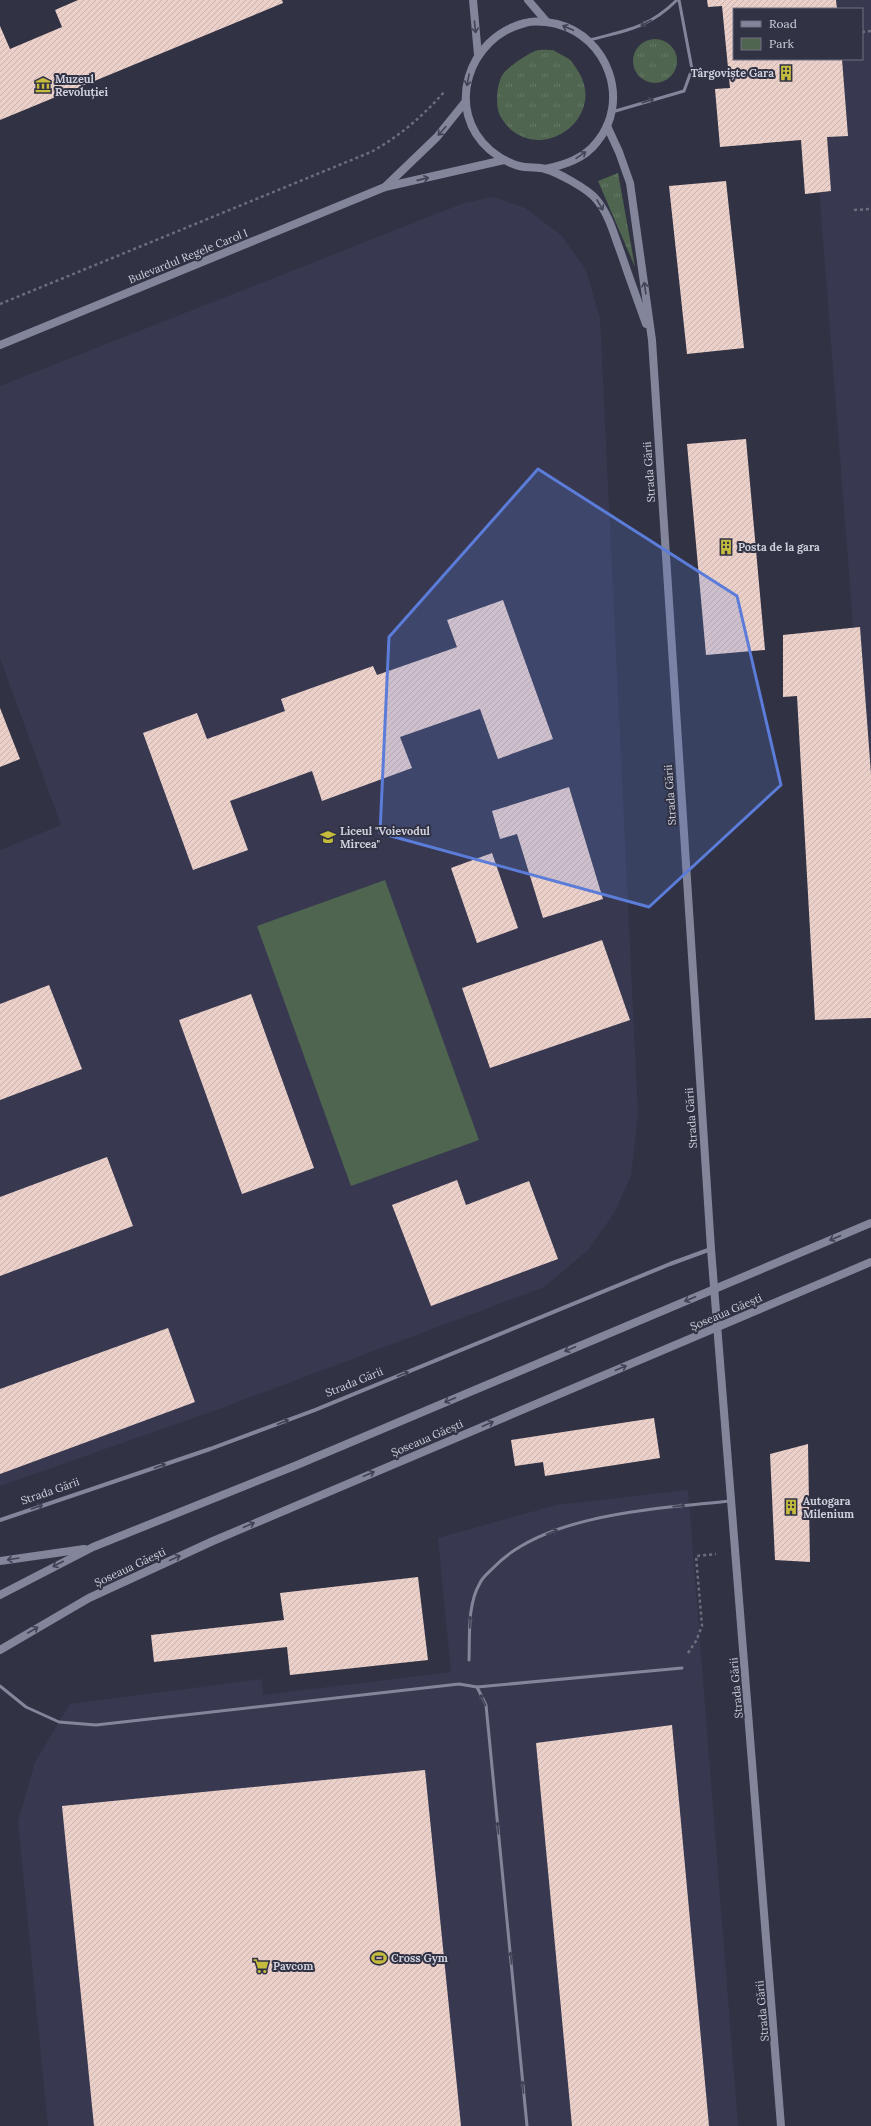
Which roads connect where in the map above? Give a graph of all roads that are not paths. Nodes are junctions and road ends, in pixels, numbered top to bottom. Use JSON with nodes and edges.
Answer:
{"nodes":[{"id":1,"x":472,"y":0,"type":"edge"},
{"id":2,"x":528,"y":0,"type":"edge"},
{"id":3,"x":678,"y":0,"type":"edge"},
{"id":4,"x":546,"y":21,"type":"junction"},
{"id":5,"x":589,"y":40,"type":"junction"},
{"id":6,"x":478,"y":55,"type":"junction"},
{"id":7,"x":466,"y":101,"type":"junction"},
{"id":8,"x":610,"y":113,"type":"junction"},
{"id":9,"x":607,"y":126,"type":"junction"},
{"id":10,"x":504,"y":160,"type":"junction"},
{"id":11,"x":545,"y":169,"type":"junction"},
{"id":12,"x":385,"y":187,"type":"junction"},
{"id":13,"x":652,"y":340,"type":"junction"},
{"id":14,"x":0,"y":345,"type":"edge"},
{"id":15,"x":871,"y":1222,"type":"edge"},
{"id":16,"x":711,"y":1248,"type":"junction"},
{"id":17,"x":871,"y":1262,"type":"edge"},
{"id":18,"x":732,"y":1501,"type":"junction"},
{"id":19,"x":0,"y":1520,"type":"edge"},
{"id":20,"x":93,"y":1547,"type":"junction"},
{"id":21,"x":0,"y":1561,"type":"edge"},
{"id":22,"x":0,"y":1594,"type":"edge"},
{"id":23,"x":0,"y":1650,"type":"edge"},
{"id":24,"x":468,"y":1660,"type":"dead end"},
{"id":25,"x":682,"y":1668,"type":"road end"},
{"id":26,"x":0,"y":1686,"type":"edge"},
{"id":27,"x":477,"y":1687,"type":"junction"},
{"id":28,"x":527,"y":2126,"type":"edge"},
{"id":29,"x":781,"y":2126,"type":"edge"}],
"edges":[{"from":1,"to":6,"type":"main road","one_way":true},
{"from":2,"to":4,"type":"main road"},
{"from":3,"to":5,"type":"lane","one_way":true},
{"from":8,"to":3,"type":"lane","one_way":true},
{"from":5,"to":4,"type":"main road","name":"Strada Gării","one_way":true},
{"from":4,"to":6,"type":"main road","name":"Strada Gării"},
{"from":5,"to":8,"type":"main road","name":"Strada Gării"},
{"from":6,"to":7,"type":"main road","name":"Strada Gării","one_way":true},
{"from":7,"to":10,"type":"main road","name":"Strada Gării"},
{"from":7,"to":12,"type":"main road","name":"Bulevardul Regele Carol I","one_way":true},
{"from":8,"to":9,"type":"main road","name":"Strada Gării"},
{"from":11,"to":9,"type":"main road","name":"Strada Gării","one_way":true},
{"from":13,"to":9,"type":"main road","name":"Strada Gării","one_way":true},
{"from":10,"to":11,"type":"main road","name":"Strada Gării"},
{"from":12,"to":10,"type":"main road","name":"Bulevardul Regele Carol I","one_way":true},
{"from":11,"to":13,"type":"main road","name":"Strada Gării","one_way":true},
{"from":12,"to":14,"type":"main road","name":"Bulevardul Regele Carol I"},
{"from":13,"to":16,"type":"main road","name":"Strada Gării"},
{"from":15,"to":20,"type":"main road","one_way":true},
{"from":16,"to":18,"type":"main road","name":"Strada Gării"},
{"from":19,"to":16,"type":"street","name":"Strada Gării","one_way":true},
{"from":23,"to":17,"type":"main road","name":"Șoseaua Găești","one_way":true},
{"from":24,"to":18,"type":"lane","one_way":true},
{"from":18,"to":29,"type":"main road","name":"Strada Gării"},
{"from":20,"to":21,"type":"main road","one_way":true},
{"from":20,"to":22,"type":"main road","one_way":true},
{"from":25,"to":27,"type":"lane"},
{"from":26,"to":27,"type":"lane"},
{"from":28,"to":27,"type":"lane","one_way":true}]}
